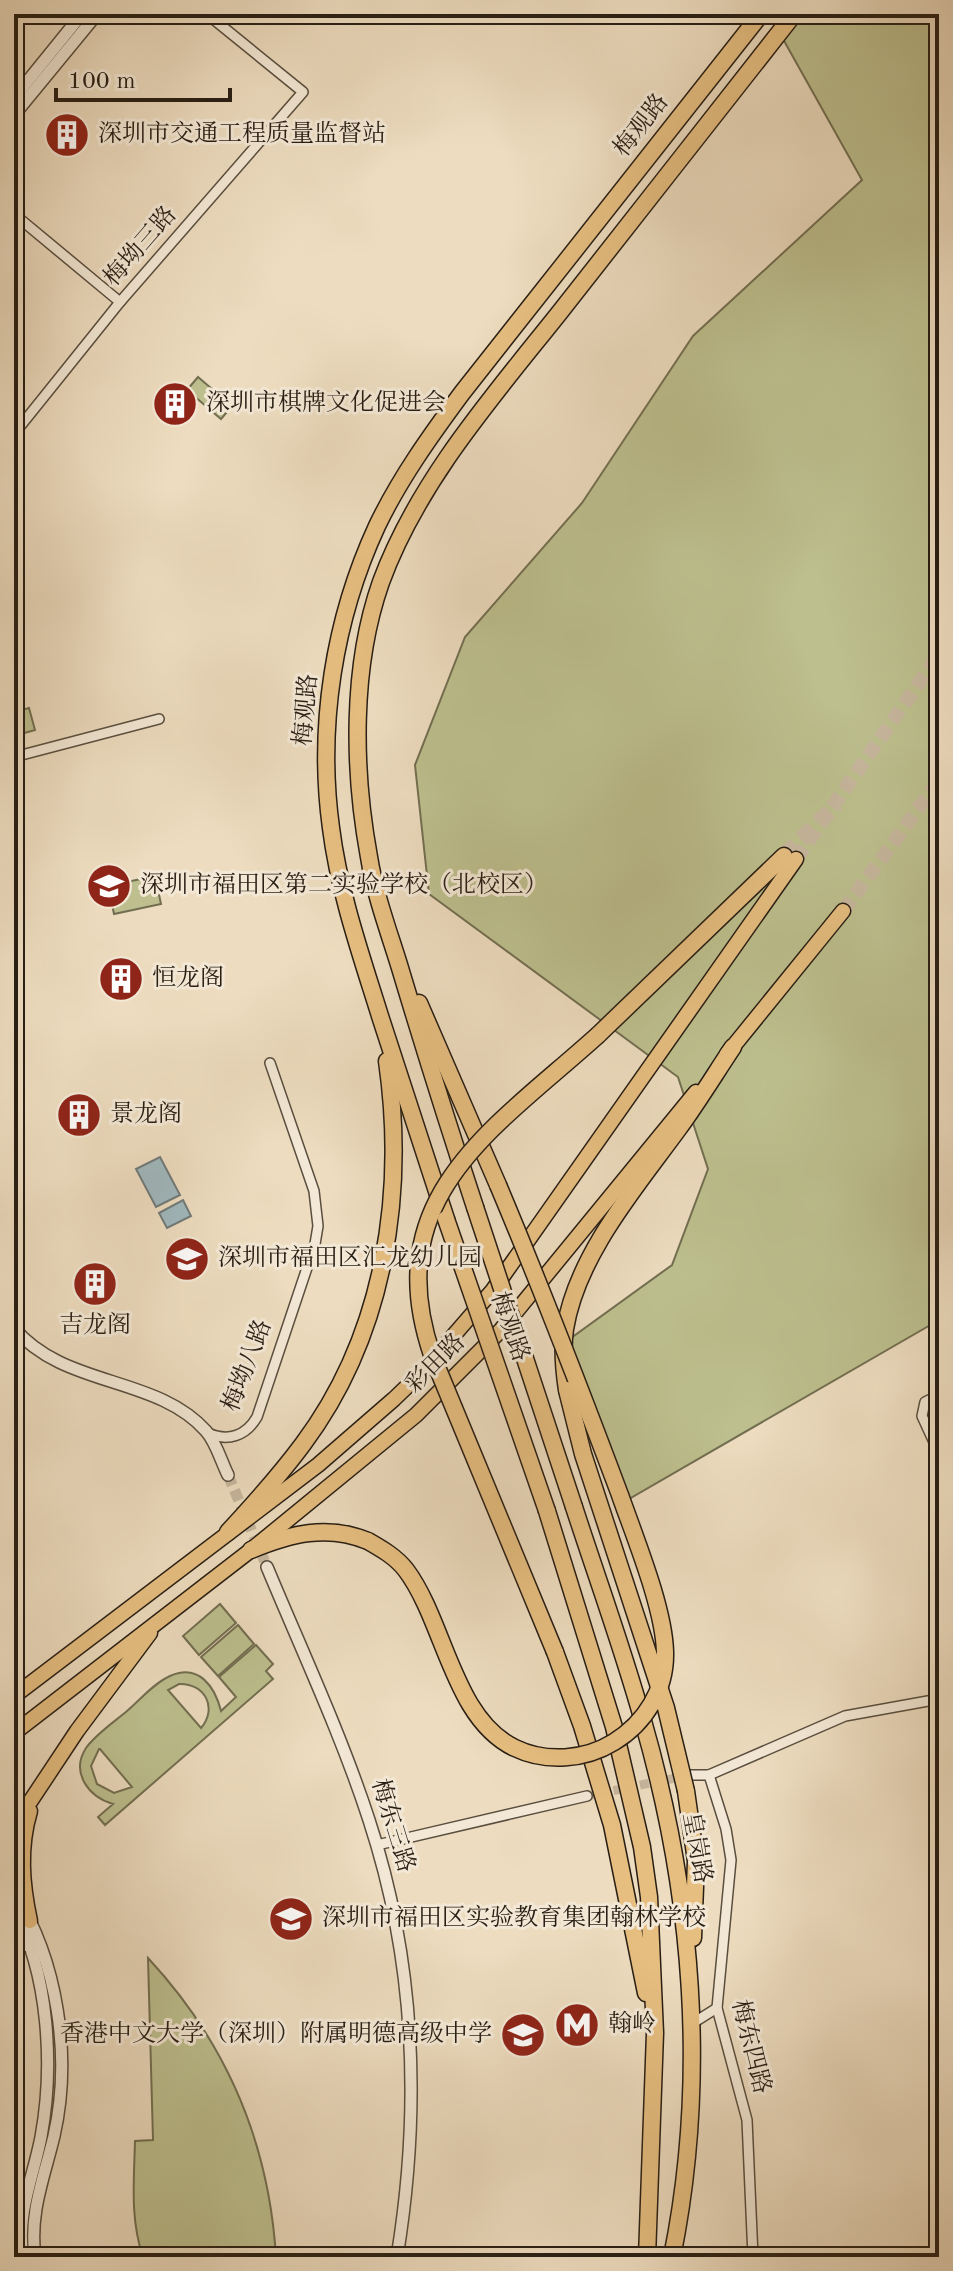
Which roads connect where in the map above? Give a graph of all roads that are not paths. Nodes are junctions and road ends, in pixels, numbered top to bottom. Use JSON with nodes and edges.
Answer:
{"nodes":[{"id":1,"x":82,"y":14,"type":"edge"},
{"id":2,"x":97,"y":14,"type":"edge"},
{"id":3,"x":207,"y":14,"type":"edge"},
{"id":4,"x":761,"y":14,"type":"edge"},
{"id":5,"x":794,"y":14,"type":"edge"},
{"id":6,"x":14,"y":98,"type":"edge"},
{"id":7,"x":14,"y":115,"type":"edge"},
{"id":8,"x":14,"y":214,"type":"edge"},
{"id":9,"x":120,"y":302,"type":"junction"},
{"id":10,"x":14,"y":434,"type":"edge"},
{"id":11,"x":159,"y":719,"type":"dead end"},
{"id":12,"x":14,"y":757,"type":"edge"},
{"id":13,"x":790,"y":857,"type":"joint"},
{"id":14,"x":843,"y":911,"type":"tunnel mouth"},
{"id":15,"x":388,"y":927,"type":"junction"},
{"id":16,"x":373,"y":992,"type":"junction"},
{"id":17,"x":733,"y":1047,"type":"junction"},
{"id":18,"x":270,"y":1063,"type":"dead end"},
{"id":19,"x":14,"y":1328,"type":"edge"},
{"id":20,"x":939,"y":1395,"type":"edge"},
{"id":21,"x":208,"y":1433,"type":"junction"},
{"id":22,"x":939,"y":1453,"type":"edge"},
{"id":23,"x":228,"y":1475,"type":"tunnel mouth"},
{"id":24,"x":574,"y":1507,"type":"joint"},
{"id":25,"x":228,"y":1532,"type":"junction"},
{"id":26,"x":251,"y":1550,"type":"junction"},
{"id":27,"x":267,"y":1567,"type":"tunnel mouth"},
{"id":28,"x":159,"y":1620,"type":"junction"},
{"id":29,"x":14,"y":1696,"type":"edge"},
{"id":30,"x":939,"y":1699,"type":"edge"},
{"id":31,"x":14,"y":1733,"type":"edge"},
{"id":32,"x":709,"y":1775,"type":"junction"},
{"id":33,"x":687,"y":1783,"type":"junction"},
{"id":34,"x":34,"y":1796,"type":"junction"},
{"id":35,"x":587,"y":1796,"type":"tunnel mouth"},
{"id":36,"x":14,"y":1826,"type":"edge"},
{"id":37,"x":377,"y":1845,"type":"junction"},
{"id":38,"x":14,"y":1892,"type":"edge"},
{"id":39,"x":14,"y":1910,"type":"edge"},
{"id":40,"x":30,"y":1921,"type":"junction"},
{"id":41,"x":14,"y":1923,"type":"edge"},
{"id":42,"x":29,"y":1946,"type":"junction"},
{"id":43,"x":690,"y":1980,"type":"junction"},
{"id":44,"x":717,"y":2008,"type":"junction"},
{"id":45,"x":693,"y":2023,"type":"junction"},
{"id":46,"x":655,"y":2033,"type":"junction"},
{"id":47,"x":23,"y":2257,"type":"edge"},
{"id":48,"x":35,"y":2257,"type":"edge"},
{"id":49,"x":397,"y":2257,"type":"edge"},
{"id":50,"x":647,"y":2257,"type":"edge"},
{"id":51,"x":672,"y":2257,"type":"edge"},
{"id":52,"x":753,"y":2257,"type":"edge"}],
"edges":[{"from":1,"to":6,"type":"street"},
{"from":2,"to":7,"type":"street"},
{"from":3,"to":9,"type":"street","name":"梅坳三路"},
{"from":4,"to":16,"type":"highway","name":"梅观路"},
{"from":5,"to":15,"type":"highway","name":"梅观路"},
{"from":8,"to":9,"type":"street"},
{"from":9,"to":10,"type":"street","name":"梅坳三路"},
{"from":11,"to":12,"type":"street"},
{"from":13,"to":25,"type":"main road","name":"彩田路"},
{"from":13,"to":46,"type":"highway","bridge":true},
{"from":14,"to":17,"type":"main road","name":"彩田路"},
{"from":15,"to":24,"type":"highway","name":"梅观路","bridge":true},
{"from":15,"to":26,"type":"highway","bridge":true},
{"from":16,"to":25,"type":"highway"},
{"from":16,"to":46,"type":"highway","name":"梅观路","bridge":true},
{"from":17,"to":26,"type":"main road","name":"彩田路"},
{"from":17,"to":33,"type":"highway","bridge":true},
{"from":18,"to":21,"type":"street","name":"梅坳八路"},
{"from":19,"to":21,"type":"street","name":"梅坳八路"},
{"from":20,"to":22,"type":"street"},
{"from":21,"to":23,"type":"street"},
{"from":24,"to":43,"type":"highway","name":"皇岗路"},
{"from":25,"to":29,"type":"main road","name":"彩田路"},
{"from":26,"to":28,"type":"main road","name":"彩田路"},
{"from":27,"to":37,"type":"street","name":"梅东三路"},
{"from":28,"to":31,"type":"main road","name":"彩田路"},
{"from":28,"to":34,"type":"main road"},
{"from":30,"to":32,"type":"street"},
{"from":32,"to":33,"type":"street"},
{"from":32,"to":44,"type":"street","name":"梅东四路"},
{"from":33,"to":43,"type":"highway"},
{"from":34,"to":36,"type":"main road"},
{"from":34,"to":40,"type":"main road"},
{"from":35,"to":37,"type":"street"},
{"from":37,"to":49,"type":"street","name":"梅东三路"},
{"from":38,"to":40,"type":"street"},
{"from":39,"to":42,"type":"street"},
{"from":40,"to":48,"type":"street"},
{"from":41,"to":42,"type":"main road"},
{"from":42,"to":47,"type":"street"},
{"from":43,"to":45,"type":"highway","name":"皇岗路"},
{"from":44,"to":45,"type":"street"},
{"from":44,"to":52,"type":"street","name":"梅东四路"},
{"from":45,"to":51,"type":"highway","name":"皇岗路"},
{"from":46,"to":50,"type":"highway"}]}
